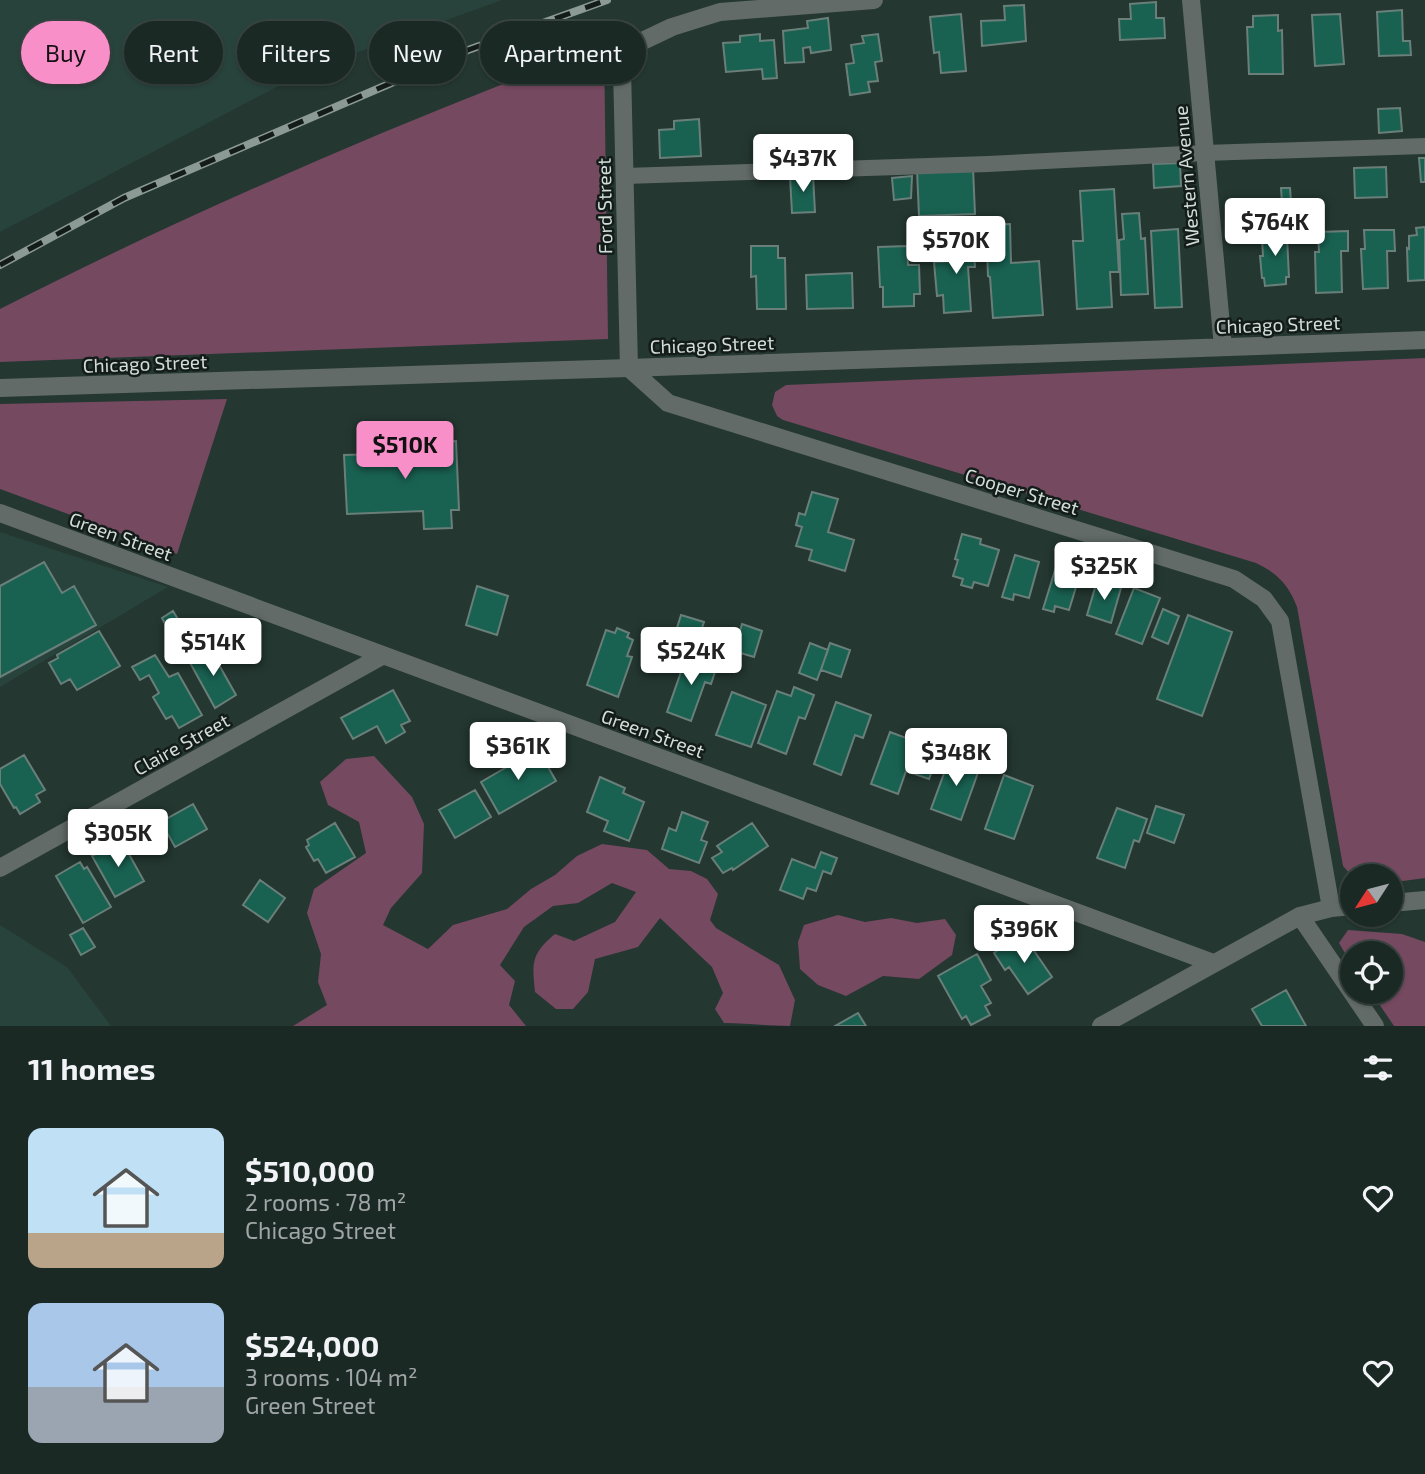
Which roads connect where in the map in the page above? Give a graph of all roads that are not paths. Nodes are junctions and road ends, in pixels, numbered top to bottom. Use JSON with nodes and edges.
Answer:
{"nodes":[{"id":1,"x":874,"y":0,"type":"edge"},
{"id":2,"x":1191,"y":0,"type":"edge"},
{"id":3,"x":1425,"y":146,"type":"edge"},
{"id":4,"x":1205,"y":153,"type":"junction"},
{"id":5,"x":625,"y":176,"type":"junction"},
{"id":6,"x":1425,"y":340,"type":"edge"},
{"id":7,"x":1223,"y":347,"type":"junction"},
{"id":8,"x":629,"y":368,"type":"junction"},
{"id":9,"x":0,"y":388,"type":"edge"},
{"id":10,"x":0,"y":513,"type":"edge"},
{"id":11,"x":382,"y":656,"type":"junction"},
{"id":12,"x":0,"y":868,"type":"edge"},
{"id":13,"x":1425,"y":900,"type":"edge"},
{"id":14,"x":1404,"y":902,"type":"edge"},
{"id":15,"x":1340,"y":907,"type":"edge"},
{"id":16,"x":1331,"y":908,"type":"junction"},
{"id":17,"x":1300,"y":916,"type":"junction"},
{"id":18,"x":1213,"y":963,"type":"junction"},
{"id":19,"x":1101,"y":1026,"type":"edge"},
{"id":20,"x":1375,"y":1026,"type":"edge"}],
"edges":[{"from":1,"to":5,"type":"street","name":"Ford Street"},
{"from":2,"to":4,"type":"street","name":"Western Avenue"},
{"from":3,"to":4,"type":"lane"},
{"from":4,"to":5,"type":"lane"},
{"from":4,"to":7,"type":"street","name":"Western Avenue"},
{"from":5,"to":8,"type":"street","name":"Ford Street"},
{"from":6,"to":7,"type":"street","name":"Chicago Street"},
{"from":7,"to":8,"type":"street","name":"Chicago Street"},
{"from":8,"to":9,"type":"street","name":"Chicago Street"},
{"from":8,"to":16,"type":"street","name":"Cooper Street"},
{"from":10,"to":11,"type":"street","name":"Green Street"},
{"from":11,"to":12,"type":"street","name":"Claire Street"},
{"from":11,"to":18,"type":"street","name":"Green Street"},
{"from":13,"to":14,"type":"street"},
{"from":15,"to":16,"type":"street"},
{"from":16,"to":17,"type":"street"},
{"from":17,"to":18,"type":"street"},
{"from":17,"to":20,"type":"street"},
{"from":18,"to":19,"type":"street"}]}
